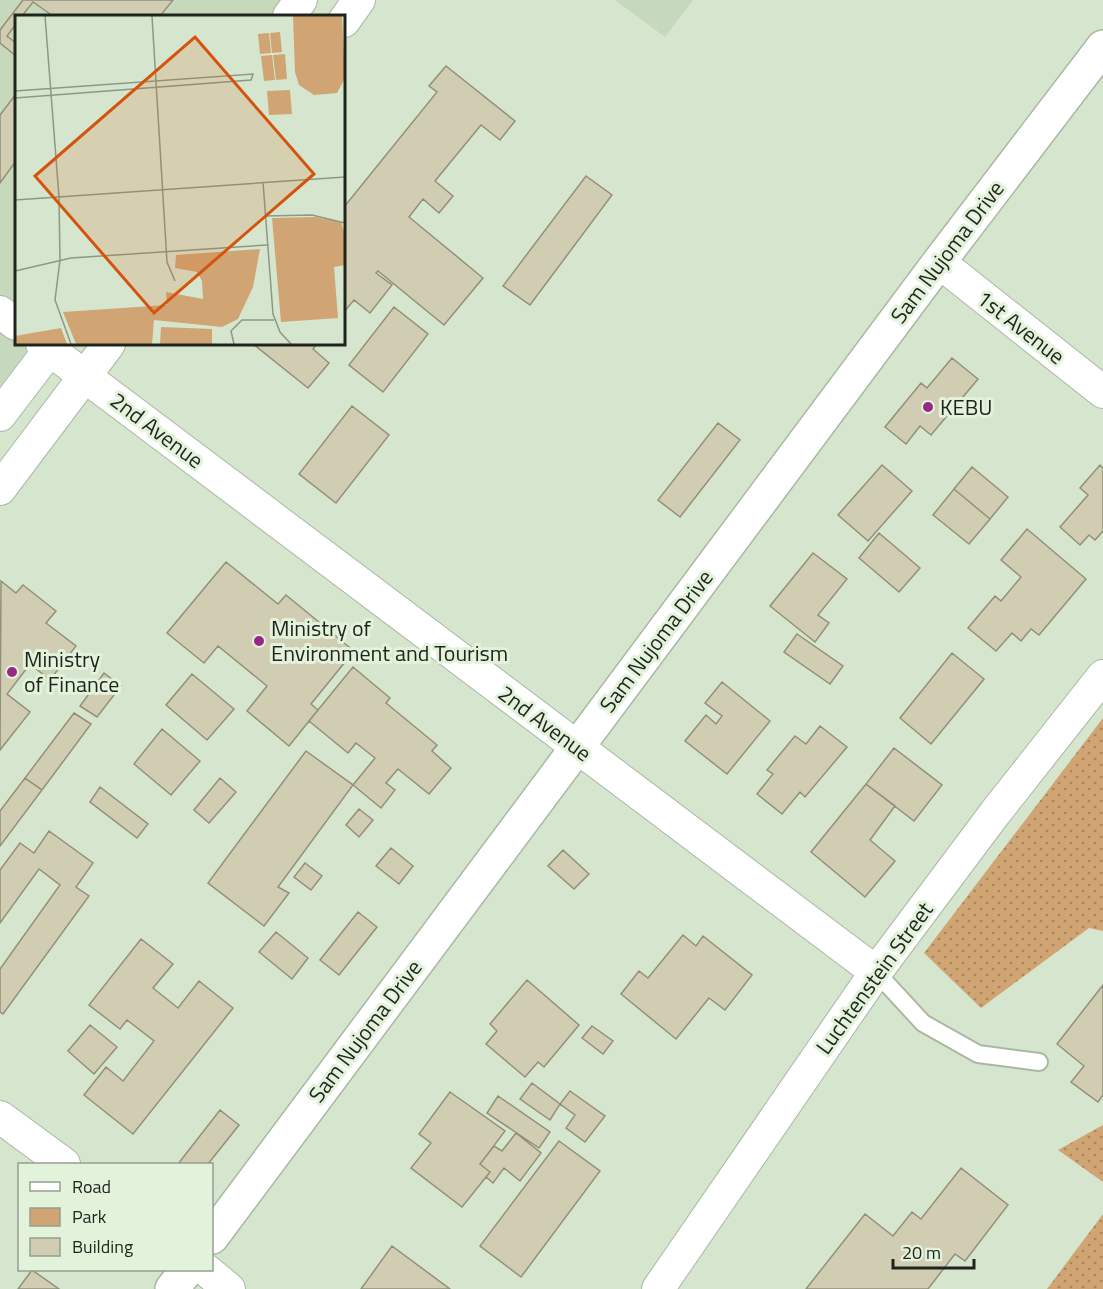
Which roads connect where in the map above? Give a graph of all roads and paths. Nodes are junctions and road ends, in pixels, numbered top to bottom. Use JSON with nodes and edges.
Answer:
{"nodes":[{"id":1,"x":301,"y":0,"type":"edge"},
{"id":2,"x":359,"y":0,"type":"edge"},
{"id":3,"x":290,"y":15,"type":"edge"},
{"id":4,"x":345,"y":20,"type":"edge"},
{"id":5,"x":1103,"y":47,"type":"edge"},
{"id":6,"x":939,"y":262,"type":"junction"},
{"id":7,"x":0,"y":312,"type":"edge"},
{"id":8,"x":15,"y":323,"type":"edge"},
{"id":9,"x":48,"y":345,"type":"edge"},
{"id":10,"x":108,"y":345,"type":"edge"},
{"id":11,"x":86,"y":375,"type":"junction"},
{"id":12,"x":1103,"y":392,"type":"edge"},
{"id":13,"x":0,"y":415,"type":"edge"},
{"id":14,"x":0,"y":489,"type":"edge"},
{"id":15,"x":1103,"y":676,"type":"edge"},
{"id":16,"x":576,"y":748,"type":"junction"},
{"id":17,"x":876,"y":972,"type":"junction"},
{"id":18,"x":1039,"y":1062,"type":"dead end"},
{"id":19,"x":0,"y":1118,"type":"edge"},
{"id":20,"x":63,"y":1163,"type":"edge"},
{"id":21,"x":213,"y":1236,"type":"edge"},
{"id":22,"x":186,"y":1271,"type":"edge"},
{"id":23,"x":208,"y":1271,"type":"edge"},
{"id":24,"x":172,"y":1289,"type":"edge"},
{"id":25,"x":229,"y":1289,"type":"edge"},
{"id":26,"x":658,"y":1289,"type":"edge"}],
"edges":[{"from":1,"to":3,"type":"street"},
{"from":2,"to":4,"type":"street"},
{"from":5,"to":6,"type":"main road","name":"Sam Nujoma Drive"},
{"from":6,"to":12,"type":"street","name":"1st Avenue"},
{"from":6,"to":16,"type":"main road","name":"Sam Nujoma Drive"},
{"from":7,"to":8,"type":"street"},
{"from":9,"to":11,"type":"street","name":"2nd Avenue"},
{"from":9,"to":13,"type":"street"},
{"from":10,"to":11,"type":"street"},
{"from":11,"to":14,"type":"street"},
{"from":11,"to":16,"type":"street","name":"2nd Avenue"},
{"from":15,"to":17,"type":"street","name":"Luchtenstein Street"},
{"from":16,"to":17,"type":"street","name":"2nd Avenue"},
{"from":16,"to":21,"type":"main road","name":"Sam Nujoma Drive"},
{"from":17,"to":18,"type":"lane"},
{"from":17,"to":26,"type":"street","name":"Luchtenstein Street"},
{"from":19,"to":20,"type":"street"},
{"from":22,"to":24,"type":"main road"},
{"from":23,"to":25,"type":"street"}]}
